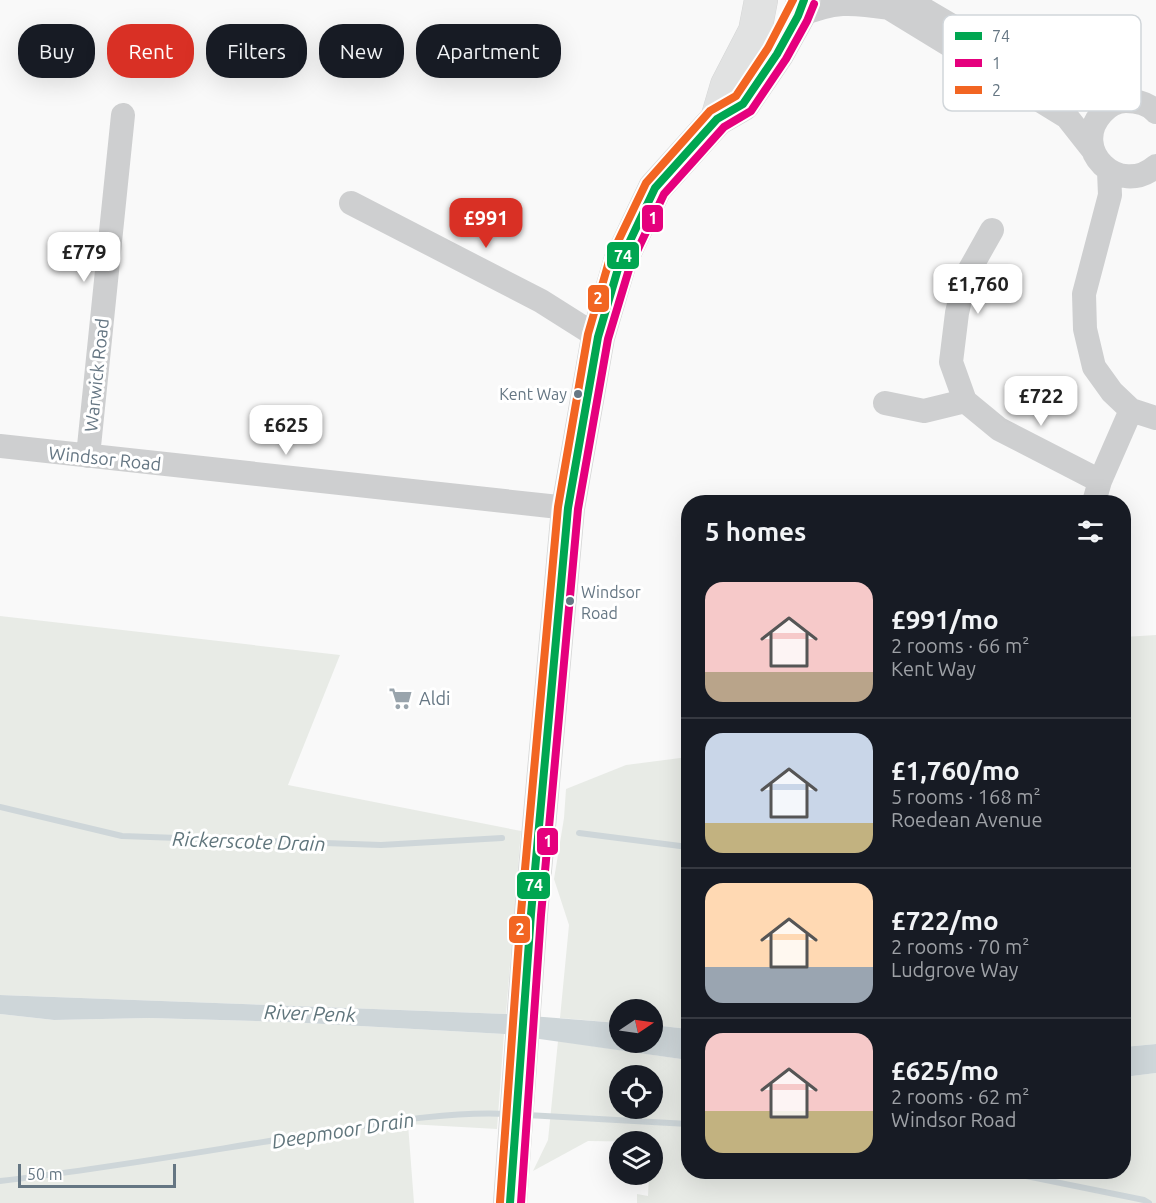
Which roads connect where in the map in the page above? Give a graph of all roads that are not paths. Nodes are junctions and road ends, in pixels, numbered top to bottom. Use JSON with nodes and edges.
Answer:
{"nodes":[{"id":1,"x":760,"y":0,"type":"edge"},
{"id":2,"x":892,"y":3,"type":"edge"},
{"id":3,"x":801,"y":8,"type":"edge"},
{"id":4,"x":943,"y":29,"type":"edge"},
{"id":5,"x":943,"y":36,"type":"edge"},
{"id":6,"x":1141,"y":103,"type":"edge"},
{"id":7,"x":1155,"y":109,"type":"edge"},
{"id":8,"x":1058,"y":111,"type":"edge"},
{"id":9,"x":1103,"y":111,"type":"edge"},
{"id":10,"x":123,"y":115,"type":"dead end"},
{"id":11,"x":717,"y":119,"type":"junction"},
{"id":12,"x":1093,"y":150,"type":"junction"},
{"id":13,"x":1109,"y":171,"type":"junction"},
{"id":14,"x":1148,"y":171,"type":"edge"},
{"id":15,"x":1110,"y":195,"type":"junction"},
{"id":16,"x":351,"y":203,"type":"dead end"},
{"id":17,"x":992,"y":230,"type":"dead end"},
{"id":18,"x":598,"y":337,"type":"junction"},
{"id":19,"x":964,"y":401,"type":"junction"},
{"id":20,"x":885,"y":403,"type":"dead end"},
{"id":21,"x":1131,"y":410,"type":"junction"},
{"id":22,"x":1156,"y":418,"type":"edge"},
{"id":23,"x":0,"y":446,"type":"edge"},
{"id":24,"x":88,"y":456,"type":"junction"},
{"id":25,"x":1097,"y":492,"type":"edge"},
{"id":26,"x":568,"y":508,"type":"junction"},
{"id":27,"x":510,"y":1203,"type":"edge"}],
"edges":[{"from":1,"to":11,"type":"highway"},
{"from":2,"to":3,"type":"street"},
{"from":2,"to":4,"type":"street"},
{"from":2,"to":5,"type":"street"},
{"from":3,"to":11,"type":"highway"},
{"from":6,"to":7,"type":"street"},
{"from":8,"to":12,"type":"street"},
{"from":9,"to":12,"type":"street"},
{"from":10,"to":24,"type":"street","name":"Warwick Road"},
{"from":11,"to":18,"type":"highway"},
{"from":12,"to":13,"type":"street"},
{"from":13,"to":14,"type":"street"},
{"from":13,"to":15,"type":"street"},
{"from":14,"to":15,"type":"street"},
{"from":15,"to":21,"type":"street"},
{"from":16,"to":18,"type":"street"},
{"from":17,"to":19,"type":"street"},
{"from":18,"to":26,"type":"highway"},
{"from":19,"to":20,"type":"street"},
{"from":19,"to":25,"type":"street"},
{"from":21,"to":22,"type":"street"},
{"from":21,"to":25,"type":"street"},
{"from":23,"to":24,"type":"street","name":"Windsor Road"},
{"from":24,"to":26,"type":"street","name":"Windsor Road"},
{"from":26,"to":27,"type":"highway"}]}
